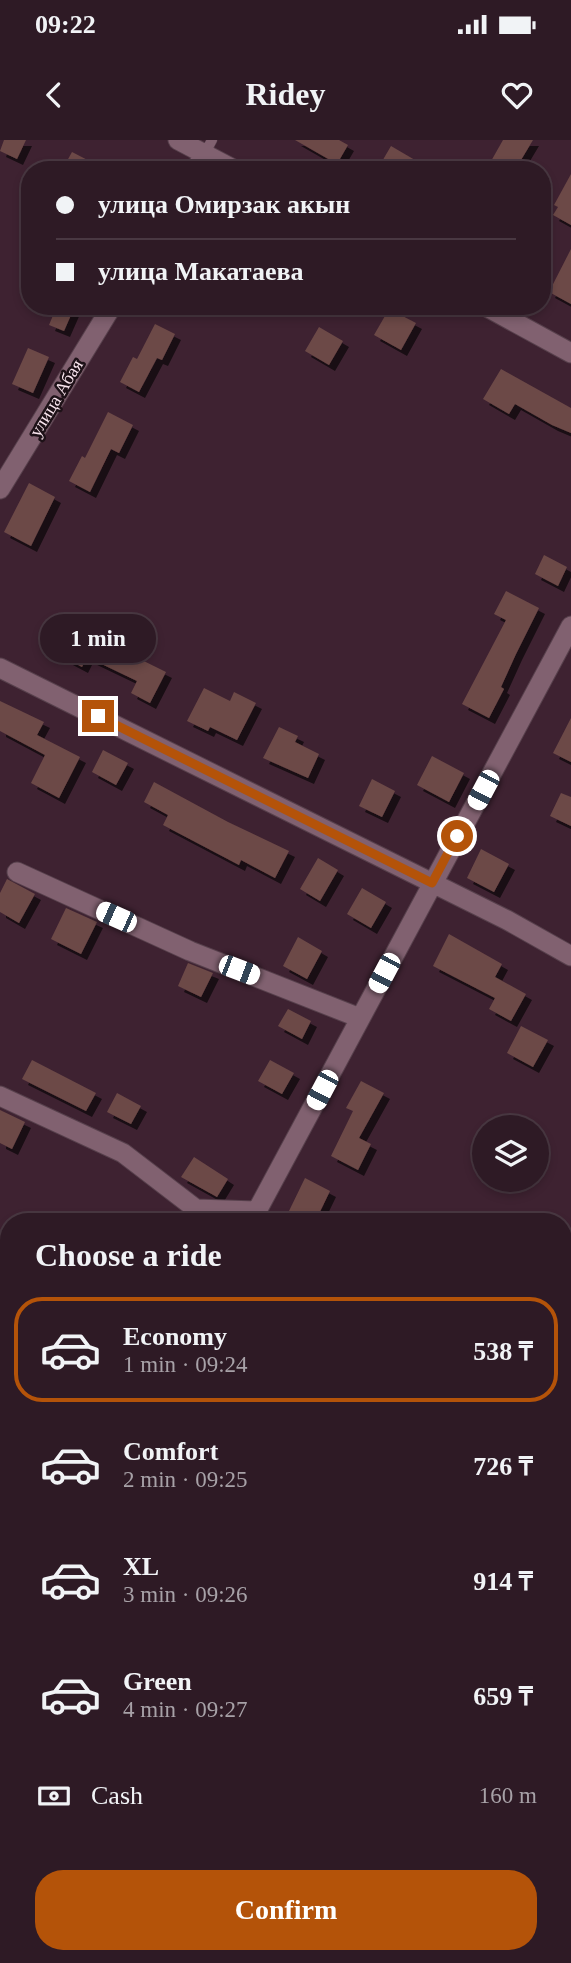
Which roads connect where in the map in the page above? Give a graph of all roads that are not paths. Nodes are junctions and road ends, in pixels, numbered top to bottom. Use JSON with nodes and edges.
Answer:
{"nodes":[{"id":1,"x":178,"y":140,"type":"edge"},
{"id":2,"x":204,"y":154,"type":"edge"},
{"id":3,"x":106,"y":315,"type":"edge"},
{"id":4,"x":501,"y":315,"type":"edge"},
{"id":5,"x":571,"y":354,"type":"edge"},
{"id":6,"x":0,"y":489,"type":"edge"},
{"id":7,"x":571,"y":626,"type":"edge"},
{"id":8,"x":0,"y":668,"type":"edge"},
{"id":9,"x":18,"y":872,"type":"dead end"},
{"id":10,"x":432,"y":883,"type":"junction"},
{"id":11,"x":571,"y":956,"type":"edge"},
{"id":12,"x":360,"y":1018,"type":"junction"},
{"id":13,"x":0,"y":1096,"type":"edge"},
{"id":14,"x":229,"y":1213,"type":"edge"},
{"id":15,"x":256,"y":1213,"type":"edge"}],
"edges":[{"from":1,"to":2,"type":"street"},
{"from":3,"to":6,"type":"street","name":"улица Абая"},
{"from":4,"to":5,"type":"street"},
{"from":7,"to":10,"type":"street"},
{"from":8,"to":10,"type":"street"},
{"from":9,"to":12,"type":"street"},
{"from":10,"to":11,"type":"street"},
{"from":10,"to":12,"type":"street"},
{"from":12,"to":15,"type":"street"},
{"from":13,"to":14,"type":"street"}]}
